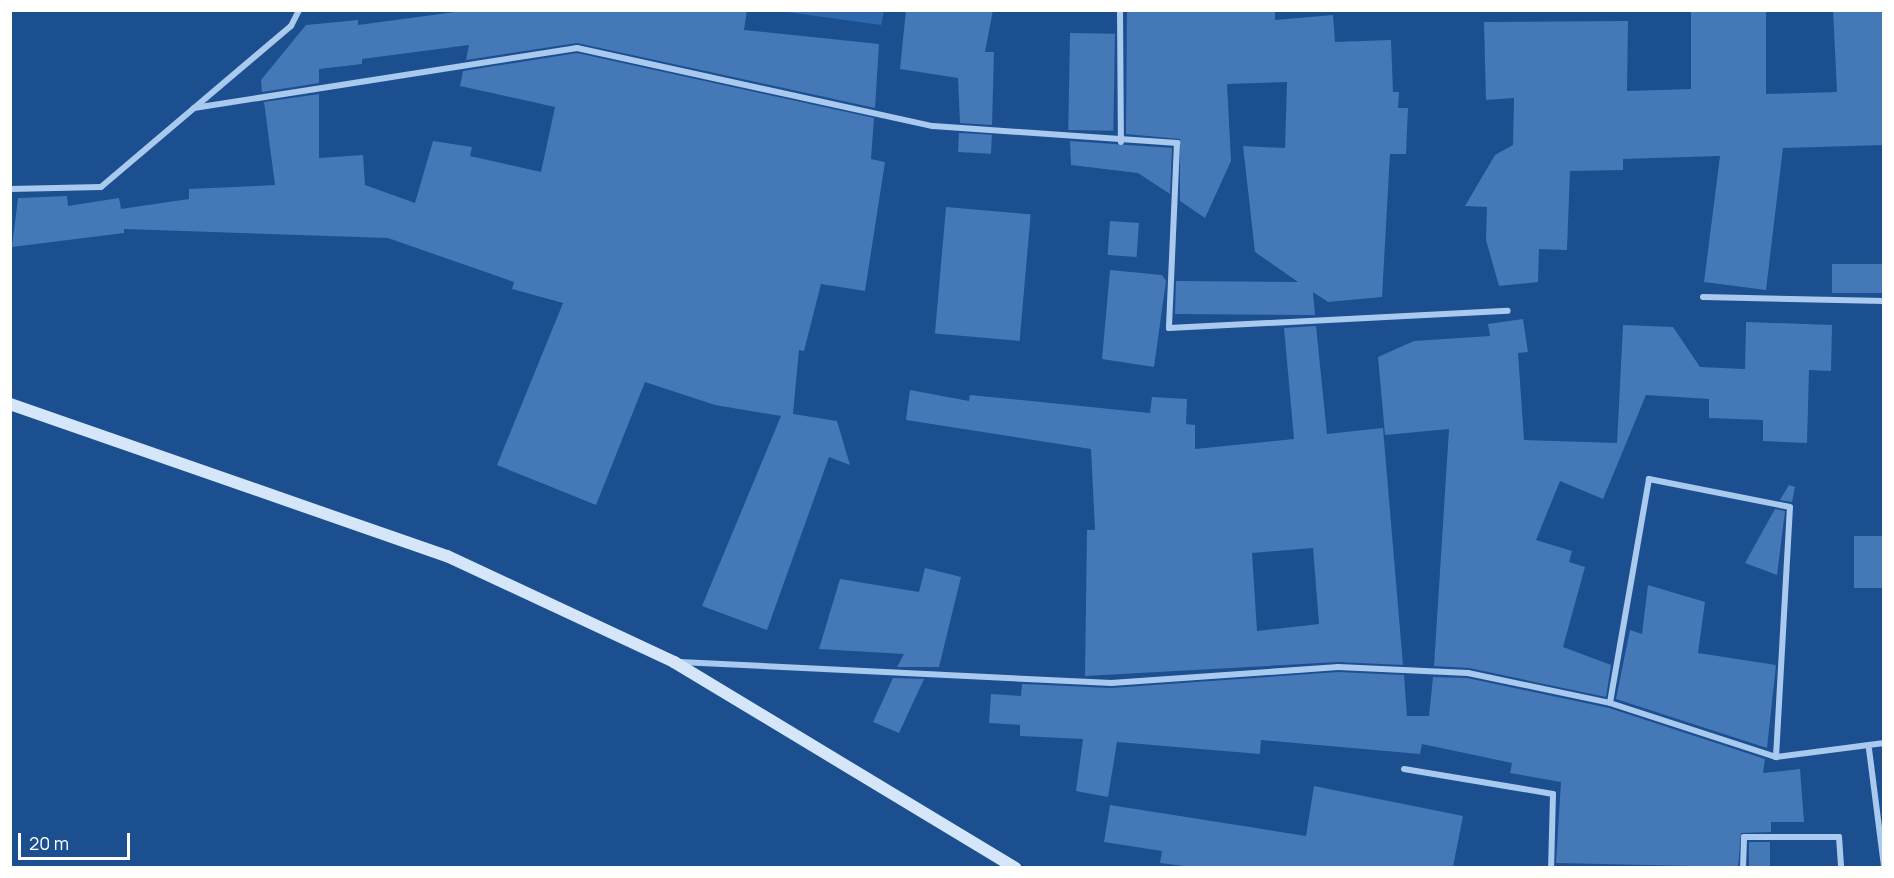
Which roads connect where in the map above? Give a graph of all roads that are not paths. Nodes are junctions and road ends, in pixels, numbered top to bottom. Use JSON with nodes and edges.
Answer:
{"nodes":[{"id":1,"x":299,"y":10,"type":"edge"},
{"id":2,"x":1120,"y":10,"type":"edge"},
{"id":3,"x":194,"y":108,"type":"junction"},
{"id":4,"x":1121,"y":142,"type":"junction"},
{"id":5,"x":10,"y":189,"type":"edge"},
{"id":6,"x":1703,"y":297,"type":"dead end"},
{"id":7,"x":1884,"y":301,"type":"edge"},
{"id":8,"x":1508,"y":311,"type":"dead end"},
{"id":9,"x":10,"y":404,"type":"edge"},
{"id":10,"x":674,"y":662,"type":"junction"},
{"id":11,"x":1610,"y":703,"type":"junction"},
{"id":12,"x":1884,"y":743,"type":"edge"},
{"id":13,"x":1869,"y":749,"type":"junction"},
{"id":14,"x":1776,"y":757,"type":"junction"},
{"id":15,"x":1404,"y":769,"type":"dead end"},
{"id":16,"x":1884,"y":866,"type":"edge"},
{"id":17,"x":1016,"y":867,"type":"edge"},
{"id":18,"x":1551,"y":867,"type":"edge"},
{"id":19,"x":1743,"y":867,"type":"edge"},
{"id":20,"x":1841,"y":867,"type":"edge"}],
"edges":[{"from":1,"to":3,"type":"street"},
{"from":2,"to":4,"type":"street"},
{"from":3,"to":4,"type":"street"},
{"from":3,"to":5,"type":"street"},
{"from":4,"to":8,"type":"street"},
{"from":6,"to":7,"type":"street"},
{"from":9,"to":10,"type":"main road"},
{"from":10,"to":11,"type":"street"},
{"from":10,"to":17,"type":"main road"},
{"from":11,"to":14,"type":"street"},
{"from":11,"to":14,"type":"street"},
{"from":12,"to":13,"type":"street"},
{"from":13,"to":14,"type":"street"},
{"from":13,"to":16,"type":"street"},
{"from":15,"to":18,"type":"street"},
{"from":19,"to":20,"type":"street"}]}
